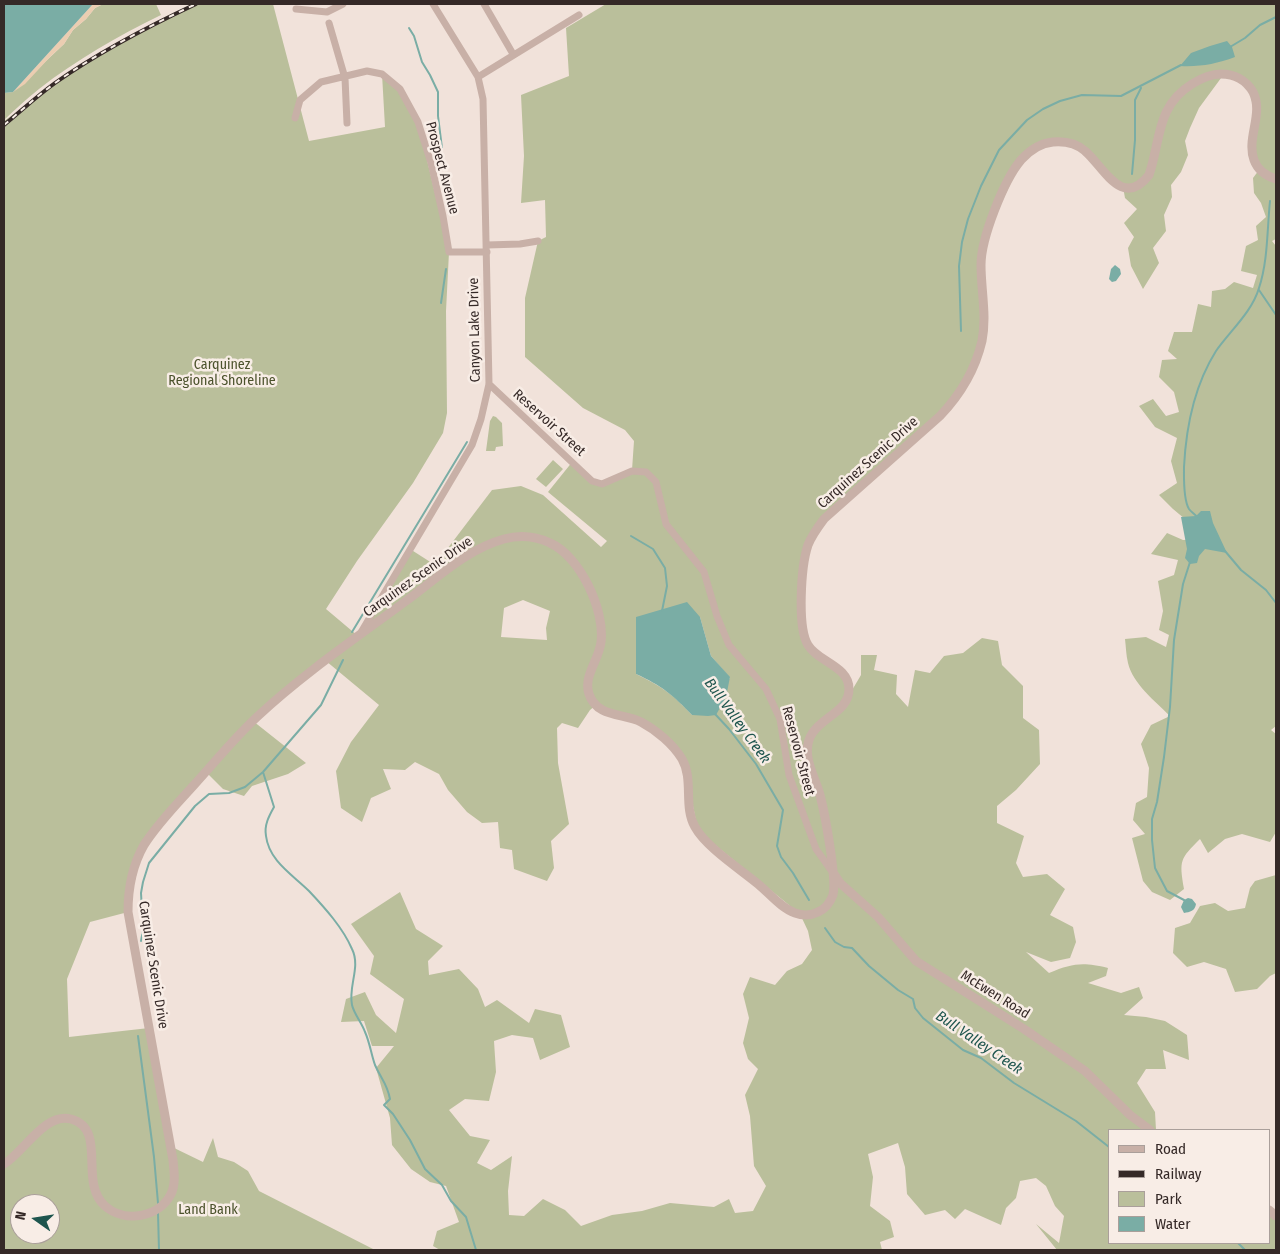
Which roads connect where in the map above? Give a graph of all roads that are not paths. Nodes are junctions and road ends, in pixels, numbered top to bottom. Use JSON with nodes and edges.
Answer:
{"nodes":[{"id":1,"x":343,"y":4,"type":"edge"},
{"id":2,"x":433,"y":4,"type":"edge"},
{"id":3,"x":484,"y":4,"type":"edge"},
{"id":4,"x":296,"y":9,"type":"dead end"},
{"id":5,"x":579,"y":15,"type":"dead end"},
{"id":6,"x":329,"y":23,"type":"dead end"},
{"id":7,"x":513,"y":54,"type":"junction"},
{"id":8,"x":478,"y":77,"type":"junction"},
{"id":9,"x":345,"y":78,"type":"junction"},
{"id":10,"x":295,"y":118,"type":"dead end"},
{"id":11,"x":347,"y":123,"type":"dead end"},
{"id":12,"x":1276,"y":179,"type":"edge"},
{"id":13,"x":538,"y":242,"type":"dead end"},
{"id":14,"x":487,"y":248,"type":"junction"},
{"id":15,"x":489,"y":384,"type":"junction"},
{"id":16,"x":358,"y":636,"type":"junction"},
{"id":17,"x":834,"y":874,"type":"junction"},
{"id":18,"x":1149,"y":1129,"type":"edge"},
{"id":19,"x":4,"y":1164,"type":"edge"}],
"edges":[{"from":1,"to":4,"type":"street"},
{"from":2,"to":8,"type":"street","name":"Canyon Lake Drive"},
{"from":3,"to":7,"type":"street"},
{"from":5,"to":7,"type":"street"},
{"from":6,"to":9,"type":"street"},
{"from":7,"to":8,"type":"street"},
{"from":8,"to":14,"type":"street","name":"Canyon Lake Drive"},
{"from":9,"to":10,"type":"street","name":"Prospect Avenue"},
{"from":9,"to":11,"type":"street"},
{"from":9,"to":14,"type":"street","name":"Prospect Avenue"},
{"from":12,"to":17,"type":"street","name":"Carquinez Scenic Drive"},
{"from":13,"to":14,"type":"street","name":"Prospect Avenue"},
{"from":14,"to":15,"type":"street","name":"Canyon Lake Drive"},
{"from":15,"to":16,"type":"street","name":"Canyon Lake Drive"},
{"from":15,"to":17,"type":"street","name":"Reservoir Street"},
{"from":16,"to":17,"type":"street","name":"Carquinez Scenic Drive"},
{"from":16,"to":19,"type":"street","name":"Carquinez Scenic Drive"},
{"from":17,"to":18,"type":"street","name":"McEwen Road"}]}
